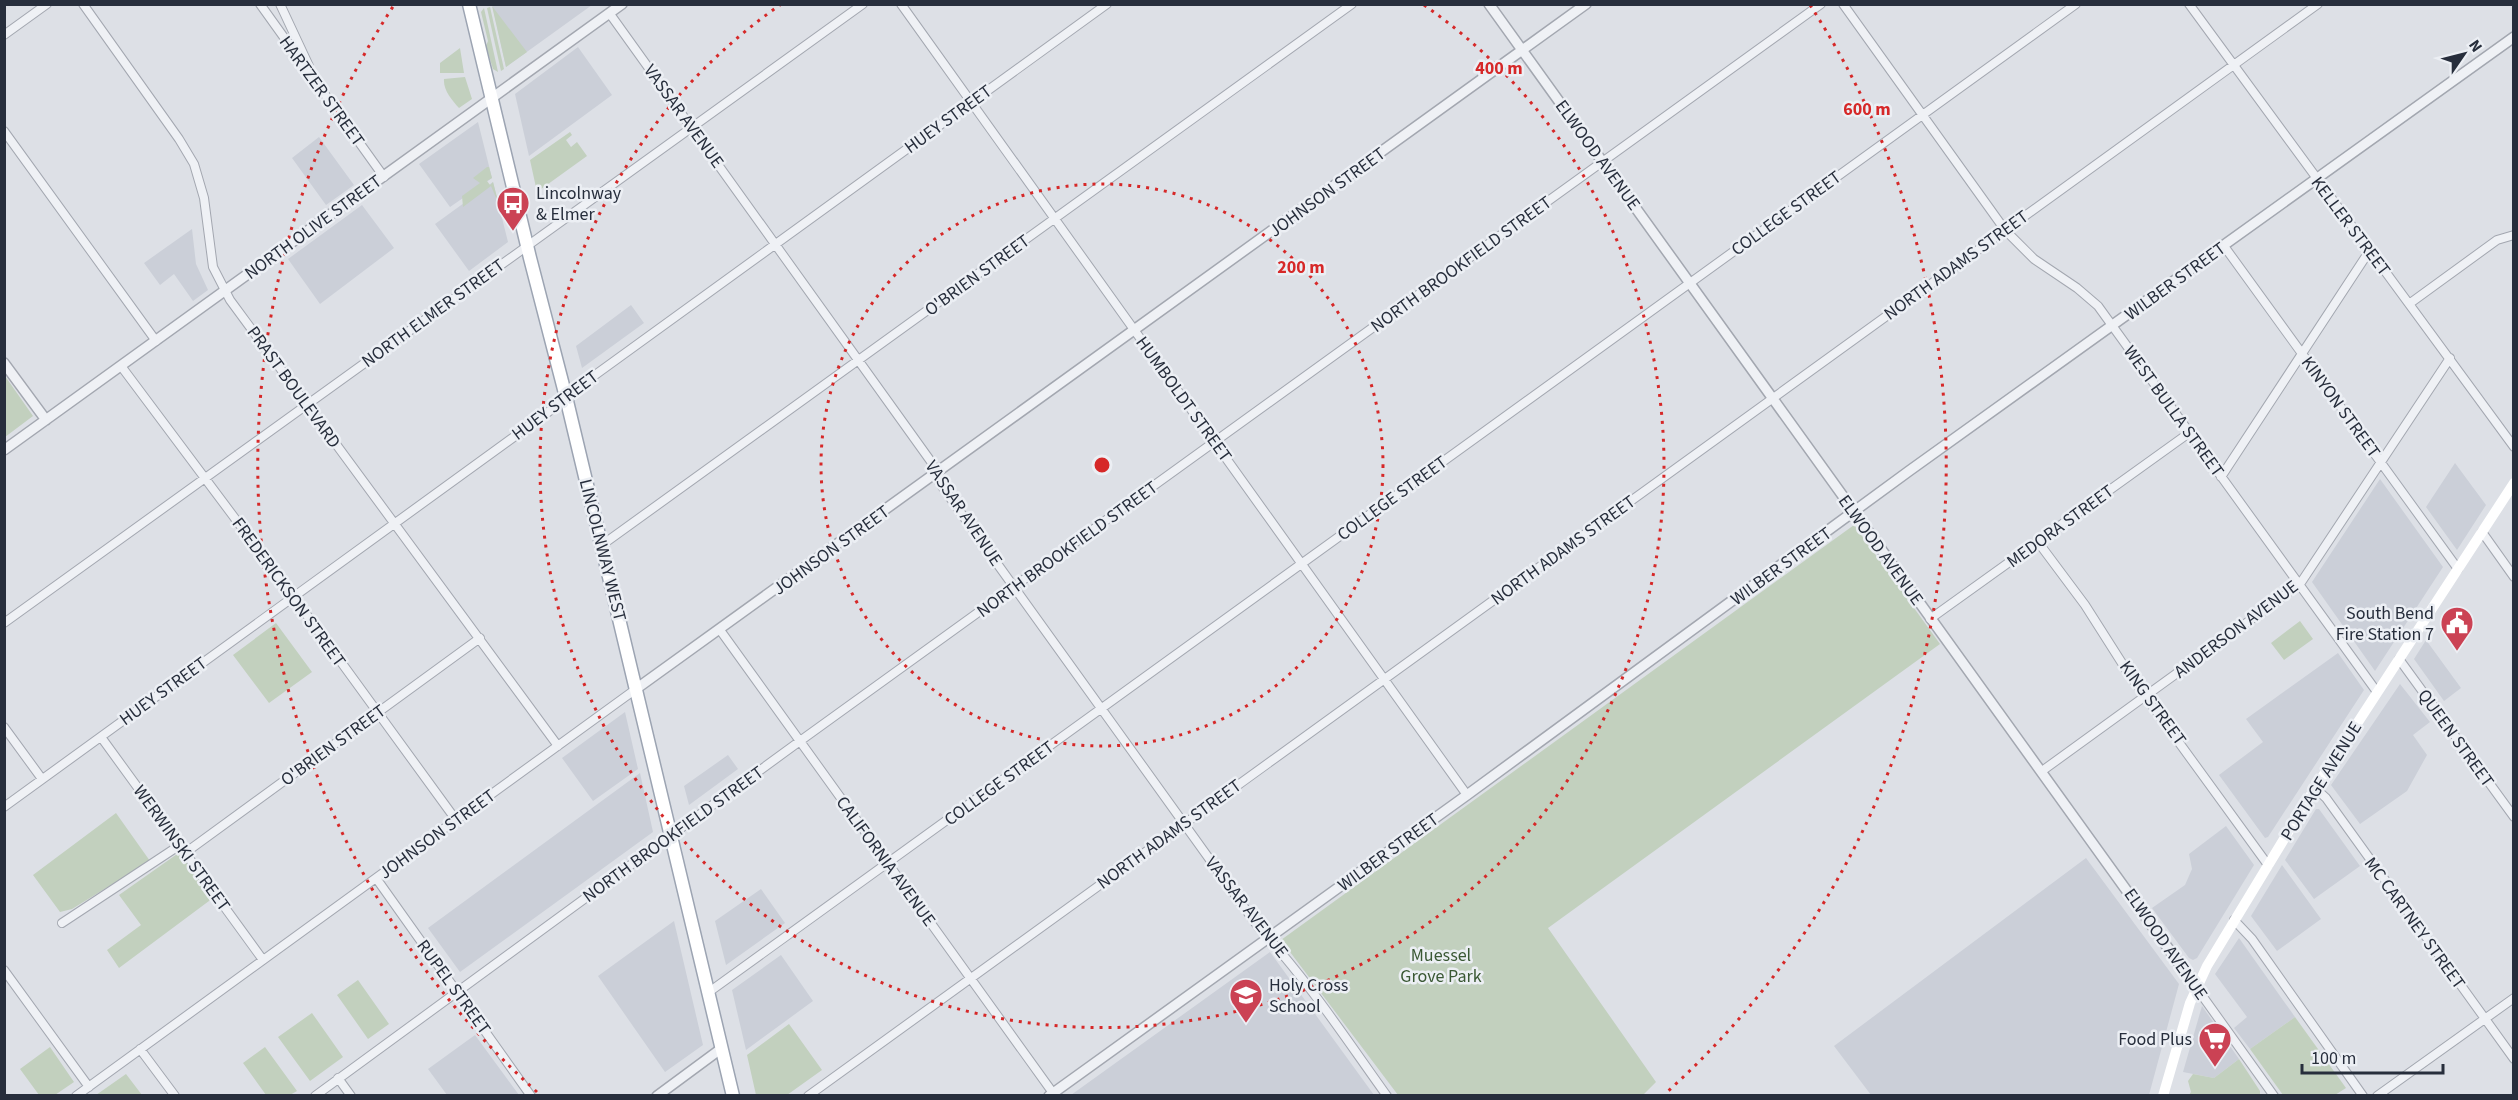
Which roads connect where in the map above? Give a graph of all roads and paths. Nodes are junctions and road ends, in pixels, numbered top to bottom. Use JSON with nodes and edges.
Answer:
{"nodes":[{"id":1,"x":47,"y":4,"type":"edge"},
{"id":2,"x":83,"y":4,"type":"edge"},
{"id":3,"x":260,"y":4,"type":"edge"},
{"id":4,"x":280,"y":4,"type":"edge"},
{"id":5,"x":469,"y":4,"type":"edge"},
{"id":6,"x":622,"y":4,"type":"edge"},
{"id":7,"x":863,"y":4,"type":"edge"},
{"id":8,"x":901,"y":4,"type":"edge"},
{"id":9,"x":1107,"y":4,"type":"edge"},
{"id":10,"x":1352,"y":4,"type":"edge"},
{"id":11,"x":1489,"y":4,"type":"edge"},
{"id":12,"x":1586,"y":4,"type":"edge"},
{"id":13,"x":1821,"y":4,"type":"edge"},
{"id":14,"x":1843,"y":4,"type":"edge"},
{"id":15,"x":2076,"y":4,"type":"edge"},
{"id":16,"x":2189,"y":4,"type":"edge"},
{"id":17,"x":2318,"y":4,"type":"edge"},
{"id":18,"x":610,"y":14,"type":"junction"},
{"id":19,"x":4,"y":35,"type":"edge"},
{"id":20,"x":2514,"y":37,"type":"edge"},
{"id":21,"x":1522,"y":50,"type":"junction"},
{"id":22,"x":2233,"y":66,"type":"junction"},
{"id":23,"x":317,"y":84,"type":"junction"},
{"id":24,"x":492,"y":99,"type":"junction"},
{"id":25,"x":972,"y":102,"type":"junction"},
{"id":26,"x":1923,"y":115,"type":"junction"},
{"id":27,"x":692,"y":127,"type":"junction"},
{"id":28,"x":4,"y":131,"type":"edge"},
{"id":29,"x":1602,"y":162,"type":"junction"},
{"id":30,"x":384,"y":177,"type":"junction"},
{"id":31,"x":2317,"y":178,"type":"junction"},
{"id":32,"x":1055,"y":219,"type":"junction"},
{"id":33,"x":2005,"y":230,"type":"junction"},
{"id":34,"x":2514,"y":235,"type":"edge"},
{"id":35,"x":776,"y":243,"type":"junction"},
{"id":36,"x":527,"y":246,"type":"junction"},
{"id":37,"x":2224,"y":246,"type":"junction"},
{"id":38,"x":2370,"y":250,"type":"junction"},
{"id":39,"x":1689,"y":283,"type":"junction"},
{"id":40,"x":225,"y":291,"type":"junction"},
{"id":41,"x":2409,"y":304,"type":"junction"},
{"id":42,"x":2112,"y":326,"type":"junction"},
{"id":43,"x":1135,"y":331,"type":"junction"},
{"id":44,"x":156,"y":340,"type":"junction"},
{"id":45,"x":2302,"y":353,"type":"junction"},
{"id":46,"x":2450,"y":358,"type":"junction"},
{"id":47,"x":858,"y":361,"type":"junction"},
{"id":48,"x":4,"y":363,"type":"edge"},
{"id":49,"x":121,"y":366,"type":"junction"},
{"id":50,"x":567,"y":397,"type":"junction"},
{"id":51,"x":1772,"y":398,"type":"junction"},
{"id":52,"x":306,"y":405,"type":"junction"},
{"id":53,"x":46,"y":420,"type":"junction"},
{"id":54,"x":2189,"y":433,"type":"junction"},
{"id":55,"x":1215,"y":442,"type":"junction"},
{"id":56,"x":2514,"y":447,"type":"edge"},
{"id":57,"x":4,"y":450,"type":"edge"},
{"id":58,"x":2380,"y":462,"type":"junction"},
{"id":59,"x":936,"y":474,"type":"junction"},
{"id":60,"x":2221,"y":477,"type":"junction"},
{"id":61,"x":204,"y":478,"type":"junction"},
{"id":62,"x":2514,"y":483,"type":"edge"},
{"id":63,"x":1854,"y":512,"type":"junction"},
{"id":64,"x":394,"y":524,"type":"junction"},
{"id":65,"x":2482,"y":532,"type":"junction"},
{"id":66,"x":2037,"y":542,"type":"junction"},
{"id":67,"x":602,"y":545,"type":"junction"},
{"id":68,"x":1302,"y":564,"type":"junction"},
{"id":69,"x":2458,"y":569,"type":"junction"},
{"id":70,"x":2514,"y":577,"type":"edge"},
{"id":71,"x":2300,"y":584,"type":"junction"},
{"id":72,"x":1014,"y":587,"type":"junction"},
{"id":73,"x":293,"y":596,"type":"junction"},
{"id":74,"x":1930,"y":619,"type":"junction"},
{"id":75,"x":4,"y":623,"type":"edge"},
{"id":76,"x":720,"y":630,"type":"junction"},
{"id":77,"x":480,"y":638,"type":"junction"},
{"id":78,"x":2399,"y":659,"type":"junction"},
{"id":79,"x":1385,"y":679,"type":"junction"},
{"id":80,"x":636,"y":689,"type":"junction"},
{"id":81,"x":2378,"y":692,"type":"junction"},
{"id":82,"x":2147,"y":696,"type":"junction"},
{"id":83,"x":1102,"y":708,"type":"junction"},
{"id":84,"x":378,"y":713,"type":"junction"},
{"id":85,"x":4,"y":727,"type":"edge"},
{"id":86,"x":101,"y":737,"type":"junction"},
{"id":87,"x":800,"y":741,"type":"junction"},
{"id":88,"x":558,"y":746,"type":"junction"},
{"id":89,"x":2042,"y":771,"type":"junction"},
{"id":90,"x":42,"y":779,"type":"junction"},
{"id":91,"x":2315,"y":788,"type":"junction"},
{"id":92,"x":1467,"y":795,"type":"junction"},
{"id":93,"x":4,"y":807,"type":"edge"},
{"id":94,"x":2514,"y":818,"type":"edge"},
{"id":95,"x":456,"y":820,"type":"junction"},
{"id":96,"x":1184,"y":823,"type":"junction"},
{"id":97,"x":671,"y":835,"type":"junction"},
{"id":98,"x":180,"y":845,"type":"junction"},
{"id":99,"x":185,"y":853,"type":"junction"},
{"id":100,"x":888,"y":864,"type":"junction"},
{"id":101,"x":2268,"y":865,"type":"junction"},
{"id":102,"x":376,"y":878,"type":"junction"},
{"id":103,"x":2234,"y":920,"type":"junction"},
{"id":104,"x":62,"y":923,"type":"dead end"},
{"id":105,"x":1268,"y":938,"type":"junction"},
{"id":106,"x":263,"y":960,"type":"junction"},
{"id":107,"x":4,"y":970,"type":"edge"},
{"id":108,"x":970,"y":978,"type":"junction"},
{"id":109,"x":2196,"y":987,"type":"junction"},
{"id":110,"x":457,"y":992,"type":"junction"},
{"id":111,"x":709,"y":992,"type":"junction"},
{"id":112,"x":2514,"y":998,"type":"edge"},
{"id":113,"x":2484,"y":1018,"type":"junction"},
{"id":114,"x":722,"y":1048,"type":"junction"},
{"id":115,"x":140,"y":1049,"type":"junction"},
{"id":116,"x":2514,"y":1059,"type":"edge"},
{"id":117,"x":338,"y":1078,"type":"junction"},
{"id":118,"x":89,"y":1087,"type":"junction"},
{"id":119,"x":1051,"y":1094,"type":"edge"},
{"id":120,"x":76,"y":1095,"type":"edge"},
{"id":121,"x":175,"y":1095,"type":"edge"},
{"id":122,"x":315,"y":1095,"type":"edge"},
{"id":123,"x":351,"y":1095,"type":"edge"},
{"id":124,"x":531,"y":1095,"type":"edge"},
{"id":125,"x":657,"y":1095,"type":"edge"},
{"id":126,"x":733,"y":1095,"type":"edge"},
{"id":127,"x":808,"y":1095,"type":"edge"},
{"id":128,"x":1387,"y":1095,"type":"edge"},
{"id":129,"x":2163,"y":1095,"type":"edge"},
{"id":130,"x":2274,"y":1095,"type":"edge"},
{"id":131,"x":2363,"y":1095,"type":"edge"},
{"id":132,"x":2377,"y":1095,"type":"edge"}],
"edges":[{"from":1,"to":19,"type":"street"},
{"from":2,"to":40,"type":"street","name":"PRAST BOULEVARD"},
{"from":3,"to":23,"type":"street","name":"HARTZER STREET"},
{"from":4,"to":23,"type":"street"},
{"from":5,"to":24,"type":"main road","name":"LINCOLNWAY WEST"},
{"from":6,"to":18,"type":"street","name":"NORTH OLIVE STREET"},
{"from":7,"to":27,"type":"street","name":"NORTH ELMER STREET"},
{"from":8,"to":25,"type":"street","name":"HUMBOLDT STREET"},
{"from":9,"to":25,"type":"street","name":"HUEY STREET"},
{"from":10,"to":32,"type":"street","name":"O'BRIEN STREET"},
{"from":11,"to":21,"type":"street","name":"ELWOOD AVENUE"},
{"from":12,"to":21,"type":"street","name":"JOHNSON STREET"},
{"from":13,"to":29,"type":"street","name":"NORTH BROOKFIELD STREET"},
{"from":14,"to":26,"type":"street","name":"WEST BULLA STREET"},
{"from":15,"to":26,"type":"street","name":"COLLEGE STREET"},
{"from":16,"to":22,"type":"street","name":"KELLER STREET"},
{"from":17,"to":22,"type":"street","name":"NORTH ADAMS STREET"},
{"from":18,"to":24,"type":"street","name":"NORTH OLIVE STREET"},
{"from":18,"to":27,"type":"street","name":"VASSAR AVENUE"},
{"from":20,"to":31,"type":"street","name":"WILBER STREET"},
{"from":21,"to":29,"type":"street","name":"ELWOOD AVENUE"},
{"from":21,"to":43,"type":"street","name":"JOHNSON STREET"},
{"from":22,"to":31,"type":"street","name":"KELLER STREET"},
{"from":22,"to":33,"type":"street","name":"NORTH ADAMS STREET"},
{"from":23,"to":30,"type":"street","name":"HARTZER STREET"},
{"from":24,"to":30,"type":"street","name":"NORTH OLIVE STREET"},
{"from":24,"to":36,"type":"main road","name":"LINCOLNWAY WEST"},
{"from":25,"to":32,"type":"street","name":"HUMBOLDT STREET"},
{"from":25,"to":35,"type":"street","name":"HUEY STREET"},
{"from":26,"to":33,"type":"street","name":"WEST BULLA STREET"},
{"from":26,"to":39,"type":"street","name":"COLLEGE STREET"},
{"from":27,"to":35,"type":"street","name":"VASSAR AVENUE"},
{"from":27,"to":36,"type":"street","name":"NORTH ELMER STREET"},
{"from":28,"to":44,"type":"street"},
{"from":29,"to":39,"type":"street","name":"ELWOOD AVENUE"},
{"from":29,"to":55,"type":"street","name":"NORTH BROOKFIELD STREET"},
{"from":30,"to":40,"type":"street","name":"NORTH OLIVE STREET"},
{"from":31,"to":37,"type":"street","name":"WILBER STREET"},
{"from":31,"to":38,"type":"street","name":"KELLER STREET"},
{"from":32,"to":43,"type":"street","name":"HUMBOLDT STREET"},
{"from":32,"to":47,"type":"street","name":"O'BRIEN STREET"},
{"from":33,"to":42,"type":"street","name":"WEST BULLA STREET"},
{"from":33,"to":51,"type":"street","name":"NORTH ADAMS STREET"},
{"from":34,"to":41,"type":"street"},
{"from":35,"to":47,"type":"street","name":"VASSAR AVENUE"},
{"from":35,"to":50,"type":"street","name":"HUEY STREET"},
{"from":36,"to":50,"type":"main road","name":"LINCOLNWAY WEST"},
{"from":36,"to":52,"type":"street","name":"NORTH ELMER STREET"},
{"from":37,"to":42,"type":"street","name":"WILBER STREET"},
{"from":37,"to":45,"type":"street","name":"KINYON STREET"},
{"from":38,"to":41,"type":"street","name":"KELLER STREET"},
{"from":38,"to":45,"type":"street"},
{"from":39,"to":51,"type":"street","name":"ELWOOD AVENUE"},
{"from":39,"to":68,"type":"street","name":"COLLEGE STREET"},
{"from":40,"to":44,"type":"street","name":"NORTH OLIVE STREET"},
{"from":40,"to":52,"type":"street","name":"PRAST BOULEVARD"},
{"from":41,"to":46,"type":"street","name":"KELLER STREET"},
{"from":42,"to":54,"type":"street","name":"WEST BULLA STREET"},
{"from":42,"to":63,"type":"street","name":"WILBER STREET"},
{"from":43,"to":55,"type":"street","name":"HUMBOLDT STREET"},
{"from":43,"to":59,"type":"street","name":"JOHNSON STREET"},
{"from":44,"to":49,"type":"street","name":"NORTH OLIVE STREET"},
{"from":45,"to":58,"type":"street","name":"KINYON STREET"},
{"from":45,"to":60,"type":"street"},
{"from":46,"to":56,"type":"street","name":"KELLER STREET"},
{"from":46,"to":58,"type":"street","name":"ANDERSON AVENUE"},
{"from":47,"to":59,"type":"street","name":"VASSAR AVENUE"},
{"from":47,"to":67,"type":"street","name":"O'BRIEN STREET"},
{"from":48,"to":53,"type":"street"},
{"from":49,"to":53,"type":"street","name":"NORTH OLIVE STREET"},
{"from":49,"to":61,"type":"street","name":"FREDERICKSON STREET"},
{"from":50,"to":64,"type":"street","name":"HUEY STREET"},
{"from":50,"to":67,"type":"main road","name":"LINCOLNWAY WEST"},
{"from":51,"to":63,"type":"street","name":"ELWOOD AVENUE"},
{"from":51,"to":79,"type":"street","name":"NORTH ADAMS STREET"},
{"from":52,"to":61,"type":"street","name":"NORTH ELMER STREET"},
{"from":52,"to":64,"type":"street","name":"PRAST BOULEVARD"},
{"from":53,"to":57,"type":"street","name":"NORTH OLIVE STREET"},
{"from":54,"to":60,"type":"street","name":"WEST BULLA STREET"},
{"from":54,"to":66,"type":"street","name":"MEDORA STREET"},
{"from":55,"to":68,"type":"street","name":"HUMBOLDT STREET"},
{"from":55,"to":72,"type":"street","name":"NORTH BROOKFIELD STREET"},
{"from":58,"to":69,"type":"street","name":"KINYON STREET"},
{"from":58,"to":71,"type":"street","name":"ANDERSON AVENUE"},
{"from":59,"to":72,"type":"street","name":"VASSAR AVENUE"},
{"from":59,"to":76,"type":"street","name":"JOHNSON STREET"},
{"from":60,"to":71,"type":"street","name":"WEST BULLA STREET"},
{"from":61,"to":73,"type":"street","name":"FREDERICKSON STREET"},
{"from":61,"to":75,"type":"street","name":"NORTH ELMER STREET"},
{"from":62,"to":65,"type":"main road","name":"PORTAGE AVENUE"},
{"from":63,"to":74,"type":"street","name":"ELWOOD AVENUE"},
{"from":63,"to":92,"type":"street","name":"WILBER STREET"},
{"from":64,"to":73,"type":"street","name":"HUEY STREET"},
{"from":64,"to":77,"type":"street","name":"PRAST BOULEVARD"},
{"from":65,"to":69,"type":"main road","name":"PORTAGE AVENUE"},
{"from":65,"to":70,"type":"street"},
{"from":66,"to":74,"type":"street","name":"MEDORA STREET"},
{"from":66,"to":82,"type":"street","name":"KING STREET"},
{"from":67,"to":80,"type":"main road","name":"LINCOLNWAY WEST"},
{"from":68,"to":79,"type":"street","name":"HUMBOLDT STREET"},
{"from":68,"to":83,"type":"street","name":"COLLEGE STREET"},
{"from":69,"to":78,"type":"main road","name":"PORTAGE AVENUE"},
{"from":71,"to":81,"type":"street","name":"WEST BULLA STREET"},
{"from":71,"to":82,"type":"street","name":"ANDERSON AVENUE"},
{"from":72,"to":83,"type":"street","name":"VASSAR AVENUE"},
{"from":72,"to":87,"type":"street","name":"NORTH BROOKFIELD STREET"},
{"from":73,"to":84,"type":"street","name":"FREDERICKSON STREET"},
{"from":73,"to":86,"type":"street","name":"HUEY STREET"},
{"from":74,"to":89,"type":"street","name":"ELWOOD AVENUE"},
{"from":76,"to":80,"type":"street","name":"JOHNSON STREET"},
{"from":76,"to":87,"type":"street","name":"CALIFORNIA AVENUE"},
{"from":77,"to":84,"type":"street","name":"O'BRIEN STREET"},
{"from":77,"to":88,"type":"street","name":"PRAST BOULEVARD"},
{"from":78,"to":81,"type":"main road","name":"PORTAGE AVENUE"},
{"from":78,"to":94,"type":"street","name":"QUEEN STREET"},
{"from":79,"to":92,"type":"street","name":"HUMBOLDT STREET"},
{"from":79,"to":96,"type":"street","name":"NORTH ADAMS STREET"},
{"from":80,"to":88,"type":"street","name":"JOHNSON STREET"},
{"from":80,"to":97,"type":"main road","name":"LINCOLNWAY WEST"},
{"from":81,"to":91,"type":"main road","name":"PORTAGE AVENUE"},
{"from":82,"to":89,"type":"street","name":"ANDERSON AVENUE"},
{"from":82,"to":101,"type":"street","name":"KING STREET"},
{"from":83,"to":96,"type":"street","name":"VASSAR AVENUE"},
{"from":83,"to":100,"type":"street","name":"COLLEGE STREET"},
{"from":84,"to":95,"type":"street","name":"FREDERICKSON STREET"},
{"from":84,"to":99,"type":"street","name":"O'BRIEN STREET"},
{"from":85,"to":90,"type":"street"},
{"from":86,"to":90,"type":"street","name":"HUEY STREET"},
{"from":86,"to":98,"type":"street","name":"WERWINSKI STREET"},
{"from":87,"to":97,"type":"street","name":"NORTH BROOKFIELD STREET"},
{"from":87,"to":100,"type":"street","name":"CALIFORNIA AVENUE"},
{"from":88,"to":95,"type":"street","name":"JOHNSON STREET"},
{"from":89,"to":109,"type":"street","name":"ELWOOD AVENUE"},
{"from":90,"to":93,"type":"street","name":"HUEY STREET"},
{"from":91,"to":101,"type":"main road","name":"PORTAGE AVENUE"},
{"from":91,"to":113,"type":"street","name":"MC CARTNEY STREET"},
{"from":92,"to":105,"type":"street","name":"WILBER STREET"},
{"from":95,"to":102,"type":"street","name":"JOHNSON STREET"},
{"from":96,"to":105,"type":"street","name":"VASSAR AVENUE"},
{"from":96,"to":108,"type":"street","name":"NORTH ADAMS STREET"},
{"from":97,"to":110,"type":"street","name":"NORTH BROOKFIELD STREET"},
{"from":97,"to":111,"type":"main road","name":"LINCOLNWAY WEST"},
{"from":98,"to":99,"type":"street","name":"WERWINSKI STREET"},
{"from":98,"to":104,"type":"street"},
{"from":99,"to":106,"type":"street","name":"WERWINSKI STREET"},
{"from":100,"to":108,"type":"street","name":"CALIFORNIA AVENUE"},
{"from":100,"to":111,"type":"street","name":"COLLEGE STREET"},
{"from":101,"to":103,"type":"main road","name":"PORTAGE AVENUE"},
{"from":102,"to":106,"type":"street","name":"JOHNSON STREET"},
{"from":102,"to":110,"type":"street","name":"RUPEL STREET"},
{"from":103,"to":109,"type":"main road","name":"PORTAGE AVENUE"},
{"from":103,"to":131,"type":"street"},
{"from":105,"to":119,"type":"street","name":"WILBER STREET"},
{"from":105,"to":128,"type":"street","name":"VASSAR AVENUE"},
{"from":106,"to":115,"type":"street","name":"JOHNSON STREET"},
{"from":107,"to":118,"type":"street"},
{"from":108,"to":119,"type":"street","name":"CALIFORNIA AVENUE"},
{"from":108,"to":127,"type":"street","name":"NORTH ADAMS STREET"},
{"from":109,"to":129,"type":"main road","name":"PORTAGE AVENUE"},
{"from":109,"to":130,"type":"street","name":"ELWOOD AVENUE"},
{"from":110,"to":117,"type":"street","name":"NORTH BROOKFIELD STREET"},
{"from":110,"to":124,"type":"street","name":"RUPEL STREET"},
{"from":111,"to":114,"type":"main road","name":"LINCOLNWAY WEST"},
{"from":112,"to":113,"type":"street"},
{"from":113,"to":116,"type":"street","name":"MC CARTNEY STREET"},
{"from":113,"to":132,"type":"street"},
{"from":114,"to":125,"type":"street"},
{"from":114,"to":126,"type":"main road","name":"LINCOLNWAY WEST"},
{"from":115,"to":118,"type":"street","name":"JOHNSON STREET"},
{"from":115,"to":121,"type":"street"},
{"from":117,"to":122,"type":"street","name":"NORTH BROOKFIELD STREET"},
{"from":117,"to":123,"type":"street"},
{"from":118,"to":120,"type":"street","name":"JOHNSON STREET"}]}
